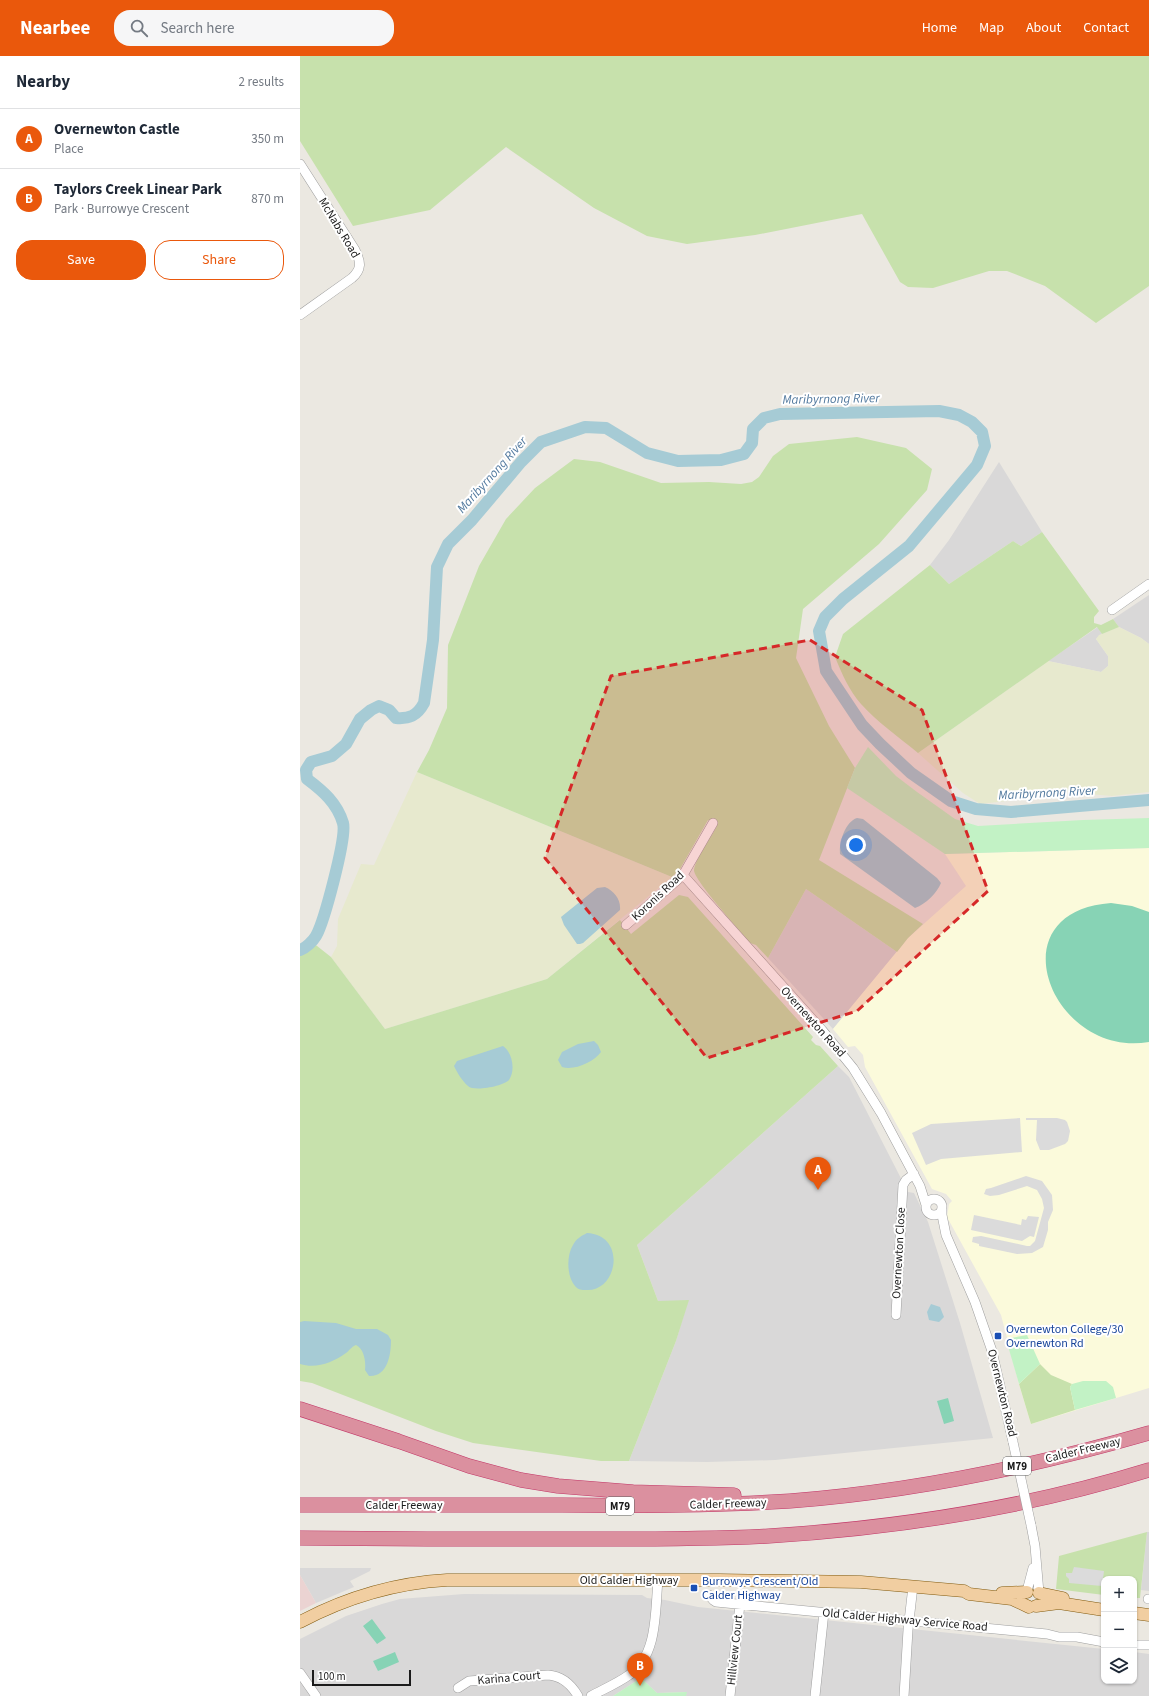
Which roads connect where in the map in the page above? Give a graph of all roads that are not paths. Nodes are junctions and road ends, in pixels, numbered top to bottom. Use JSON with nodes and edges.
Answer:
{"nodes":[{"id":1,"x":300,"y":164,"type":"edge"},
{"id":2,"x":300,"y":315,"type":"edge"},
{"id":3,"x":1149,"y":584,"type":"edge"},
{"id":4,"x":1112,"y":610,"type":"dead end"},
{"id":5,"x":713,"y":823,"type":"dead end"},
{"id":6,"x":683,"y":875,"type":"junction"},
{"id":7,"x":626,"y":925,"type":"dead end"},
{"id":8,"x":917,"y":1180,"type":"junction"},
{"id":9,"x":934,"y":1199,"type":"junction"},
{"id":10,"x":926,"y":1206,"type":"junction"},
{"id":11,"x":942,"y":1209,"type":"junction"},
{"id":12,"x":932,"y":1215,"type":"junction"},
{"id":13,"x":946,"y":1235,"type":"junction"},
{"id":14,"x":896,"y":1315,"type":"dead end"},
{"id":15,"x":300,"y":1409,"type":"edge"},
{"id":16,"x":1149,"y":1433,"type":"edge"},
{"id":17,"x":1149,"y":1470,"type":"edge"},
{"id":18,"x":939,"y":1481,"type":"junction"},
{"id":19,"x":300,"y":1505,"type":"edge"},
{"id":20,"x":300,"y":1538,"type":"edge"},
{"id":21,"x":416,"y":1539,"type":"junction"},
{"id":22,"x":300,"y":1543,"type":"edge"},
{"id":23,"x":658,"y":1580,"type":"junction"},
{"id":24,"x":913,"y":1586,"type":"junction"},
{"id":25,"x":964,"y":1591,"type":"junction"},
{"id":26,"x":1033,"y":1592,"type":"junction"},
{"id":27,"x":709,"y":1595,"type":"dead end"},
{"id":28,"x":1148,"y":1602,"type":"edge"},
{"id":29,"x":1101,"y":1603,"type":"edge"},
{"id":30,"x":740,"y":1604,"type":"junction"},
{"id":31,"x":1137,"y":1605,"type":"edge"},
{"id":32,"x":1032,"y":1607,"type":"junction"},
{"id":33,"x":1101,"y":1610,"type":"edge"},
{"id":34,"x":824,"y":1612,"type":"junction"},
{"id":35,"x":1137,"y":1613,"type":"edge"},
{"id":36,"x":1149,"y":1615,"type":"edge"},
{"id":37,"x":909,"y":1621,"type":"junction"},
{"id":38,"x":300,"y":1622,"type":"edge"},
{"id":39,"x":1101,"y":1642,"type":"edge"},
{"id":40,"x":1137,"y":1645,"type":"edge"},
{"id":41,"x":1149,"y":1645,"type":"edge"},
{"id":42,"x":300,"y":1674,"type":"edge"},
{"id":43,"x":458,"y":1688,"type":"dead end"},
{"id":44,"x":316,"y":1696,"type":"edge"},
{"id":45,"x":578,"y":1696,"type":"edge"},
{"id":46,"x":591,"y":1696,"type":"edge"},
{"id":47,"x":730,"y":1696,"type":"edge"},
{"id":48,"x":815,"y":1696,"type":"edge"},
{"id":49,"x":904,"y":1696,"type":"edge"}],
"edges":[{"from":1,"to":2,"type":"street","name":"McNabs Road"},
{"from":3,"to":4,"type":"street"},
{"from":5,"to":6,"type":"street","name":"Koronis Road"},
{"from":6,"to":7,"type":"street","name":"Koronis Road"},
{"from":6,"to":8,"type":"street","name":"Overnewton Road"},
{"from":8,"to":9,"type":"street","name":"Overnewton Road"},
{"from":8,"to":10,"type":"street","name":"Overnewton Road"},
{"from":8,"to":14,"type":"street","name":"Overnewton Close"},
{"from":9,"to":10,"type":"street"},
{"from":9,"to":11,"type":"street"},
{"from":10,"to":12,"type":"street"},
{"from":11,"to":12,"type":"street"},
{"from":11,"to":13,"type":"street","name":"Overnewton Road"},
{"from":12,"to":13,"type":"street","name":"Overnewton Road"},
{"from":13,"to":26,"type":"street","name":"Overnewton Road","bridge":true},
{"from":15,"to":18,"type":"highway"},
{"from":16,"to":18,"type":"highway","name":"Calder Freeway","number":"M79"},
{"from":17,"to":21,"type":"highway"},
{"from":18,"to":19,"type":"highway","name":"Calder Freeway","number":"M79"},
{"from":20,"to":21,"type":"highway"},
{"from":21,"to":22,"type":"highway"},
{"from":23,"to":24,"type":"main road","name":"Old Calder Highway"},
{"from":23,"to":38,"type":"main road","name":"Old Calder Highway"},
{"from":23,"to":46,"type":"street"},
{"from":24,"to":25,"type":"main road","name":"Old Calder Highway"},
{"from":24,"to":37,"type":"street"},
{"from":25,"to":26,"type":"main road","name":"Old Calder Highway"},
{"from":25,"to":32,"type":"main road","name":"Old Calder Highway"},
{"from":26,"to":29,"type":"main road","name":"Old Calder Highway"},
{"from":26,"to":32,"type":"main road"},
{"from":27,"to":30,"type":"street","name":"Old Calder Highway Service Road"},
{"from":28,"to":31,"type":"main road"},
{"from":30,"to":34,"type":"street","name":"Old Calder Highway Service Road"},
{"from":30,"to":47,"type":"street","name":"Hillview Court"},
{"from":32,"to":33,"type":"main road"},
{"from":34,"to":37,"type":"street","name":"Old Calder Highway Service Road"},
{"from":34,"to":48,"type":"street"},
{"from":35,"to":36,"type":"main road"},
{"from":37,"to":39,"type":"street","name":"Old Calder Highway Service Road"},
{"from":37,"to":49,"type":"street"},
{"from":40,"to":41,"type":"street"},
{"from":42,"to":44,"type":"street"},
{"from":43,"to":45,"type":"street","name":"Karina Court"}]}
